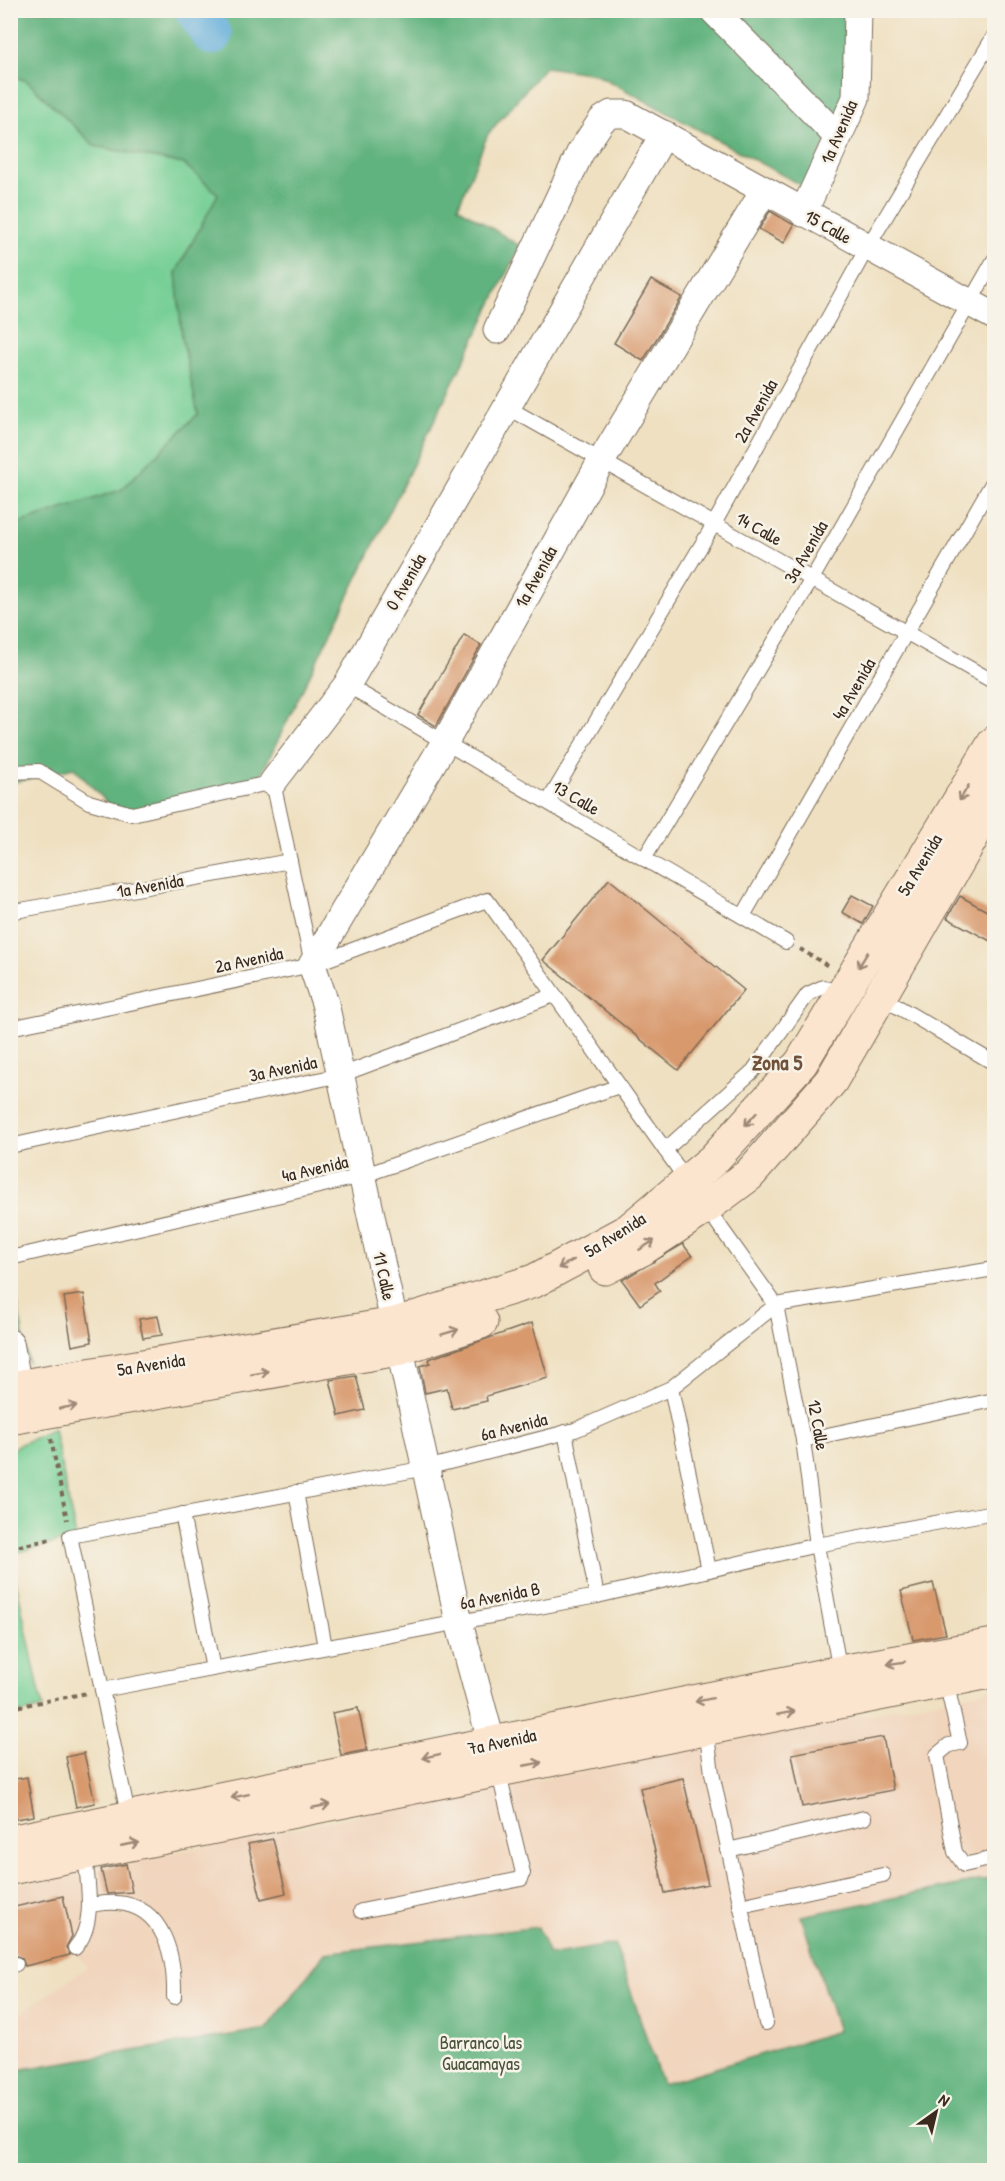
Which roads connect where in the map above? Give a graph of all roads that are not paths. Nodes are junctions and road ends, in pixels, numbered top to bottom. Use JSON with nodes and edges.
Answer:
{"nodes":[{"id":1,"x":713,"y":10,"type":"edge"},
{"id":2,"x":858,"y":10,"type":"edge"},
{"id":3,"x":994,"y":36,"type":"edge"},
{"id":4,"x":664,"y":134,"type":"junction"},
{"id":5,"x":838,"y":137,"type":"junction"},
{"id":6,"x":764,"y":191,"type":"junction"},
{"id":7,"x":803,"y":213,"type":"junction"},
{"id":8,"x":867,"y":248,"type":"junction"},
{"id":9,"x":994,"y":260,"type":"edge"},
{"id":10,"x":970,"y":303,"type":"junction"},
{"id":11,"x":994,"y":316,"type":"edge"},
{"id":12,"x":497,"y":330,"type":"dead end"},
{"id":13,"x":506,"y":406,"type":"junction"},
{"id":14,"x":602,"y":460,"type":"junction"},
{"id":15,"x":994,"y":480,"type":"edge"},
{"id":16,"x":714,"y":524,"type":"junction"},
{"id":17,"x":812,"y":579,"type":"junction"},
{"id":18,"x":907,"y":633,"type":"junction"},
{"id":19,"x":994,"y":682,"type":"edge"},
{"id":20,"x":347,"y":685,"type":"junction"},
{"id":21,"x":445,"y":742,"type":"junction"},
{"id":22,"x":994,"y":743,"type":"edge"},
{"id":23,"x":10,"y":772,"type":"edge"},
{"id":24,"x":273,"y":782,"type":"junction"},
{"id":25,"x":994,"y":799,"type":"edge"},
{"id":26,"x":548,"y":802,"type":"junction"},
{"id":27,"x":644,"y":859,"type":"junction"},
{"id":28,"x":290,"y":861,"type":"junction"},
{"id":29,"x":487,"y":900,"type":"joint"},
{"id":30,"x":10,"y":912,"type":"edge"},
{"id":31,"x":743,"y":916,"type":"junction"},
{"id":32,"x":786,"y":942,"type":"dead end"},
{"id":33,"x":312,"y":965,"type":"junction"},
{"id":34,"x":843,"y":994,"type":"junction"},
{"id":35,"x":554,"y":995,"type":"junction"},
{"id":36,"x":881,"y":997,"type":"junction"},
{"id":37,"x":10,"y":1028,"type":"edge"},
{"id":38,"x":993,"y":1059,"type":"edge"},
{"id":39,"x":340,"y":1075,"type":"junction"},
{"id":40,"x":619,"y":1086,"type":"junction"},
{"id":41,"x":10,"y":1146,"type":"edge"},
{"id":42,"x":665,"y":1150,"type":"junction"},
{"id":43,"x":362,"y":1176,"type":"junction"},
{"id":44,"x":697,"y":1195,"type":"junction"},
{"id":45,"x":10,"y":1258,"type":"edge"},
{"id":46,"x":994,"y":1269,"type":"edge"},
{"id":47,"x":776,"y":1305,"type":"junction"},
{"id":48,"x":397,"y":1336,"type":"junction"},
{"id":49,"x":10,"y":1343,"type":"edge"},
{"id":50,"x":671,"y":1388,"type":"junction"},
{"id":51,"x":11,"y":1396,"type":"edge"},
{"id":52,"x":994,"y":1400,"type":"edge"},
{"id":53,"x":565,"y":1432,"type":"junction"},
{"id":54,"x":803,"y":1440,"type":"junction"},
{"id":55,"x":426,"y":1468,"type":"junction"},
{"id":56,"x":296,"y":1492,"type":"junction"},
{"id":57,"x":994,"y":1512,"type":"edge"},
{"id":58,"x":182,"y":1514,"type":"junction"},
{"id":59,"x":817,"y":1545,"type":"junction"},
{"id":60,"x":709,"y":1570,"type":"junction"},
{"id":61,"x":597,"y":1596,"type":"junction"},
{"id":62,"x":459,"y":1622,"type":"junction"},
{"id":63,"x":994,"y":1645,"type":"edge"},
{"id":64,"x":325,"y":1647,"type":"junction"},
{"id":65,"x":213,"y":1669,"type":"junction"},
{"id":66,"x":943,"y":1669,"type":"junction"},
{"id":67,"x":994,"y":1671,"type":"edge"},
{"id":68,"x":840,"y":1672,"type":"junction"},
{"id":69,"x":102,"y":1690,"type":"junction"},
{"id":70,"x":706,"y":1729,"type":"junction"},
{"id":71,"x":495,"y":1757,"type":"junction"},
{"id":72,"x":864,"y":1818,"type":"dead end"},
{"id":73,"x":129,"y":1819,"type":"junction"},
{"id":74,"x":10,"y":1842,"type":"edge"},
{"id":75,"x":728,"y":1850,"type":"junction"},
{"id":76,"x":85,"y":1853,"type":"junction"},
{"id":77,"x":994,"y":1858,"type":"edge"},
{"id":78,"x":10,"y":1868,"type":"edge"},
{"id":79,"x":883,"y":1875,"type":"dead end"},
{"id":80,"x":89,"y":1905,"type":"junction"},
{"id":81,"x":740,"y":1906,"type":"junction"},
{"id":82,"x":361,"y":1911,"type":"dead end"},
{"id":83,"x":75,"y":1948,"type":"dead end"},
{"id":84,"x":174,"y":1997,"type":"dead end"},
{"id":85,"x":766,"y":2024,"type":"dead end"}],
"edges":[{"from":1,"to":5,"type":"street"},
{"from":2,"to":5,"type":"street","name":"1a Avenida"},
{"from":3,"to":8,"type":"lane","name":"2a Avenida"},
{"from":4,"to":6,"type":"street","name":"15 Calle"},
{"from":4,"to":12,"type":"street","name":"15 Calle"},
{"from":4,"to":13,"type":"street","name":"0 Avenida"},
{"from":5,"to":7,"type":"street","name":"1a Avenida"},
{"from":6,"to":7,"type":"street","name":"15 Calle"},
{"from":6,"to":14,"type":"street","name":"1a Avenida"},
{"from":7,"to":8,"type":"street","name":"15 Calle"},
{"from":8,"to":10,"type":"street","name":"15 Calle"},
{"from":8,"to":16,"type":"lane","name":"2a Avenida"},
{"from":9,"to":10,"type":"lane","name":"3a Avenida"},
{"from":10,"to":11,"type":"street","name":"15 Calle"},
{"from":10,"to":17,"type":"lane","name":"3a Avenida"},
{"from":13,"to":14,"type":"lane","name":"14 Calle"},
{"from":13,"to":20,"type":"street","name":"0 Avenida"},
{"from":14,"to":16,"type":"lane","name":"14 Calle"},
{"from":14,"to":21,"type":"street","name":"1a Avenida"},
{"from":15,"to":18,"type":"lane","name":"4a Avenida"},
{"from":16,"to":17,"type":"lane","name":"14 Calle"},
{"from":16,"to":26,"type":"lane","name":"2a Avenida"},
{"from":17,"to":18,"type":"lane","name":"14 Calle"},
{"from":17,"to":27,"type":"lane","name":"3a Avenida"},
{"from":18,"to":19,"type":"lane","name":"14 Calle"},
{"from":18,"to":31,"type":"lane","name":"4a Avenida"},
{"from":20,"to":21,"type":"lane","name":"13 Calle"},
{"from":20,"to":24,"type":"street","name":"0 Avenida"},
{"from":21,"to":26,"type":"lane","name":"13 Calle"},
{"from":21,"to":33,"type":"street","name":"1a Avenida"},
{"from":22,"to":34,"type":"street","name":"5a Avenida","one_way":true},
{"from":23,"to":24,"type":"lane"},
{"from":24,"to":28,"type":"lane","name":"11 Calle"},
{"from":25,"to":36,"type":"street","name":"5a Avenida"},
{"from":26,"to":27,"type":"lane","name":"13 Calle"},
{"from":27,"to":31,"type":"lane","name":"13 Calle"},
{"from":28,"to":30,"type":"lane","name":"1a Avenida"},
{"from":28,"to":33,"type":"lane","name":"11 Calle"},
{"from":29,"to":33,"type":"lane","name":"2a Avenida"},
{"from":29,"to":35,"type":"lane","name":"12 Calle"},
{"from":31,"to":32,"type":"lane","name":"13 Calle"},
{"from":33,"to":37,"type":"lane","name":"2a Avenida"},
{"from":33,"to":39,"type":"street","name":"11 Calle"},
{"from":34,"to":42,"type":"lane"},
{"from":34,"to":44,"type":"street","name":"5a Avenida","one_way":true},
{"from":35,"to":39,"type":"lane","name":"3a Avenida"},
{"from":35,"to":40,"type":"lane","name":"12 Calle"},
{"from":36,"to":38,"type":"lane"},
{"from":36,"to":44,"type":"street","name":"5a Avenida"},
{"from":39,"to":41,"type":"lane","name":"3a Avenida"},
{"from":39,"to":43,"type":"street","name":"11 Calle"},
{"from":40,"to":42,"type":"lane","name":"12 Calle"},
{"from":40,"to":43,"type":"lane","name":"4a Avenida"},
{"from":42,"to":44,"type":"lane","name":"12 Calle"},
{"from":43,"to":45,"type":"lane","name":"4a Avenida"},
{"from":43,"to":48,"type":"street","name":"11 Calle"},
{"from":44,"to":47,"type":"lane","name":"12 Calle"},
{"from":44,"to":48,"type":"street","name":"5a Avenida"},
{"from":46,"to":47,"type":"lane","name":"6a Avenida"},
{"from":47,"to":50,"type":"lane","name":"6a Avenida"},
{"from":47,"to":54,"type":"lane","name":"12 Calle"},
{"from":48,"to":51,"type":"street","name":"5a Avenida"},
{"from":51,"to":48,"type":"street","name":"5a Avenida","one_way":true},
{"from":48,"to":55,"type":"street","name":"11 Calle"},
{"from":49,"to":51,"type":"street"},
{"from":50,"to":53,"type":"lane","name":"6a Avenida"},
{"from":50,"to":60,"type":"lane"},
{"from":52,"to":54,"type":"lane"},
{"from":53,"to":55,"type":"lane","name":"6a Avenida"},
{"from":53,"to":61,"type":"lane"},
{"from":54,"to":59,"type":"lane","name":"12 Calle"},
{"from":55,"to":56,"type":"lane","name":"6a Avenida"},
{"from":55,"to":62,"type":"street","name":"11 Calle"},
{"from":56,"to":58,"type":"lane","name":"6a Avenida"},
{"from":56,"to":64,"type":"lane"},
{"from":57,"to":59,"type":"lane","name":"6a Avenida B"},
{"from":58,"to":65,"type":"lane"},
{"from":58,"to":69,"type":"lane","name":"6a Avenida"},
{"from":59,"to":60,"type":"lane","name":"6a Avenida B"},
{"from":59,"to":68,"type":"lane","name":"12 Calle"},
{"from":60,"to":61,"type":"lane","name":"6a Avenida B"},
{"from":61,"to":62,"type":"lane","name":"6a Avenida B"},
{"from":62,"to":64,"type":"lane","name":"6a Avenida B"},
{"from":62,"to":71,"type":"street","name":"11 Calle"},
{"from":63,"to":66,"type":"street","name":"7a Avenida"},
{"from":64,"to":65,"type":"lane","name":"6a Avenida B"},
{"from":65,"to":69,"type":"lane","name":"6a Avenida B"},
{"from":66,"to":67,"type":"street","name":"7a Avenida"},
{"from":66,"to":68,"type":"street","name":"7a Avenida","one_way":true},
{"from":70,"to":66,"type":"street","name":"7a Avenida","one_way":true},
{"from":66,"to":77,"type":"lane"},
{"from":68,"to":71,"type":"street","name":"7a Avenida","one_way":true},
{"from":69,"to":73,"type":"lane"},
{"from":71,"to":70,"type":"street","name":"7a Avenida","one_way":true},
{"from":70,"to":75,"type":"lane"},
{"from":71,"to":73,"type":"street","name":"7a Avenida","one_way":true},
{"from":76,"to":71,"type":"street","name":"7a Avenida","one_way":true},
{"from":71,"to":82,"type":"lane"},
{"from":72,"to":75,"type":"lane"},
{"from":73,"to":74,"type":"street","name":"7a Avenida"},
{"from":75,"to":81,"type":"lane"},
{"from":76,"to":78,"type":"street","name":"7a Avenida"},
{"from":76,"to":80,"type":"lane"},
{"from":79,"to":81,"type":"lane"},
{"from":80,"to":83,"type":"lane"},
{"from":80,"to":84,"type":"lane"},
{"from":81,"to":85,"type":"lane"}]}
